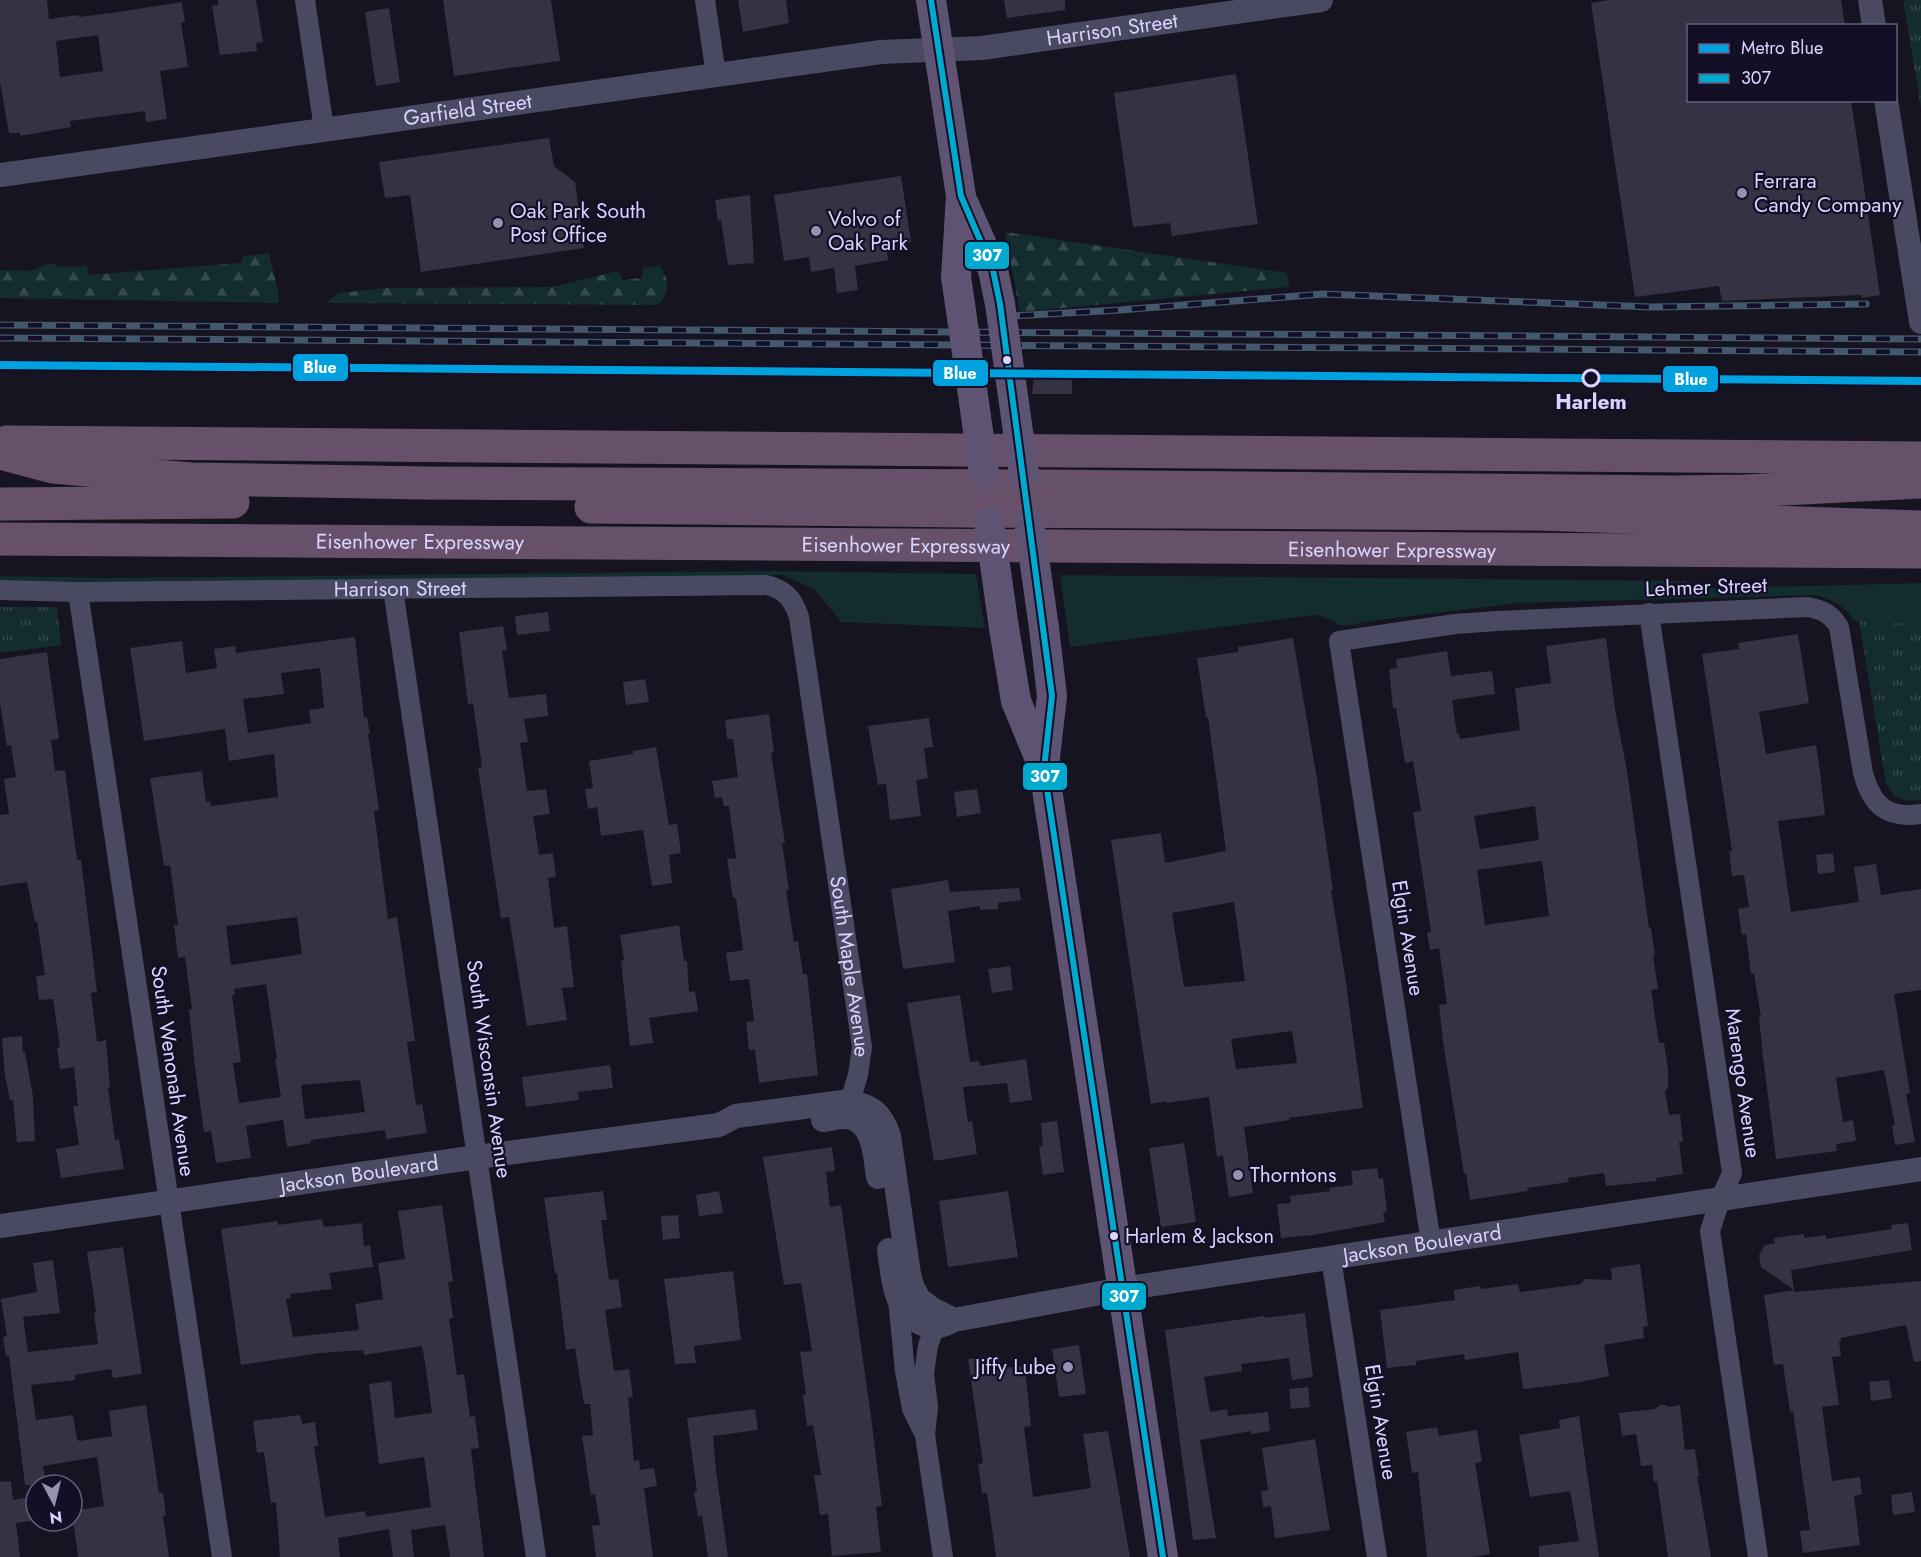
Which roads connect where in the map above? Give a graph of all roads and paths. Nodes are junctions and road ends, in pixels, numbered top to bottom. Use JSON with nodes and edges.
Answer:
{"nodes":[{"id":1,"x":305,"y":0,"type":"edge"},
{"id":2,"x":705,"y":0,"type":"edge"},
{"id":3,"x":930,"y":0,"type":"edge"},
{"id":4,"x":1321,"y":0,"type":"edge"},
{"id":5,"x":1870,"y":0,"type":"edge"},
{"id":6,"x":1244,"y":5,"type":"edge"},
{"id":7,"x":1874,"y":24,"type":"edge"},
{"id":8,"x":938,"y":48,"type":"junction"},
{"id":9,"x":716,"y":75,"type":"junction"},
{"id":10,"x":1886,"y":102,"type":"edge"},
{"id":11,"x":324,"y":129,"type":"junction"},
{"id":12,"x":0,"y":175,"type":"edge"},
{"id":13,"x":961,"y":196,"type":"junction"},
{"id":14,"x":1921,"y":322,"type":"edge"},
{"id":15,"x":0,"y":442,"type":"edge"},
{"id":16,"x":0,"y":453,"type":"edge"},
{"id":17,"x":1921,"y":458,"type":"edge"},
{"id":18,"x":1921,"y":482,"type":"edge"},
{"id":19,"x":987,"y":498,"type":"junction"},
{"id":20,"x":1026,"y":498,"type":"junction"},
{"id":21,"x":0,"y":504,"type":"edge"},
{"id":22,"x":1921,"y":527,"type":"edge"},
{"id":23,"x":0,"y":539,"type":"edge"},
{"id":24,"x":1921,"y":552,"type":"edge"},
{"id":25,"x":393,"y":589,"type":"junction"},
{"id":26,"x":0,"y":590,"type":"edge"},
{"id":27,"x":78,"y":592,"type":"junction"},
{"id":28,"x":794,"y":602,"type":"joint"},
{"id":29,"x":1649,"y":613,"type":"junction"},
{"id":30,"x":1339,"y":640,"type":"joint"},
{"id":31,"x":1044,"y":769,"type":"junction"},
{"id":32,"x":1921,"y":814,"type":"edge"},
{"id":33,"x":847,"y":1109,"type":"junction"},
{"id":34,"x":477,"y":1157,"type":"junction"},
{"id":35,"x":1921,"y":1169,"type":"edge"},
{"id":36,"x":1720,"y":1200,"type":"junction"},
{"id":37,"x":168,"y":1202,"type":"junction"},
{"id":38,"x":0,"y":1226,"type":"edge"},
{"id":39,"x":1431,"y":1243,"type":"junction"},
{"id":40,"x":1331,"y":1258,"type":"junction"},
{"id":41,"x":1122,"y":1289,"type":"junction"},
{"id":42,"x":898,"y":1299,"type":"junction"},
{"id":43,"x":938,"y":1318,"type":"junction"},
{"id":44,"x":925,"y":1435,"type":"junction"},
{"id":45,"x":222,"y":1557,"type":"edge"},
{"id":46,"x":536,"y":1557,"type":"edge"},
{"id":47,"x":943,"y":1557,"type":"edge"},
{"id":48,"x":1163,"y":1557,"type":"edge"},
{"id":49,"x":1377,"y":1557,"type":"edge"},
{"id":50,"x":1758,"y":1557,"type":"edge"}],
"edges":[{"from":1,"to":11,"type":"street"},
{"from":2,"to":9,"type":"street"},
{"from":3,"to":8,"type":"main road"},
{"from":4,"to":6,"type":"street","name":"Harrison Street"},
{"from":5,"to":7,"type":"street"},
{"from":6,"to":8,"type":"street","name":"Harrison Street"},
{"from":8,"to":9,"type":"street","name":"Garfield Street"},
{"from":8,"to":13,"type":"main road"},
{"from":9,"to":11,"type":"street","name":"Garfield Street"},
{"from":10,"to":14,"type":"street"},
{"from":11,"to":12,"type":"street","name":"Garfield Street"},
{"from":13,"to":19,"type":"main road","bridge":true},
{"from":13,"to":20,"type":"main road","bridge":true},
{"from":15,"to":17,"type":"highway"},
{"from":16,"to":19,"type":"highway"},
{"from":18,"to":20,"type":"highway"},
{"from":19,"to":20,"type":"highway"},
{"from":19,"to":21,"type":"highway"},
{"from":19,"to":31,"type":"main road","bridge":true},
{"from":20,"to":22,"type":"highway"},
{"from":20,"to":31,"type":"main road","bridge":true},
{"from":23,"to":24,"type":"highway","name":"Eisenhower Expressway"},
{"from":25,"to":27,"type":"street","name":"Harrison Street"},
{"from":25,"to":28,"type":"street","name":"Harrison Street"},
{"from":25,"to":34,"type":"street","name":"South Wisconsin Avenue"},
{"from":26,"to":27,"type":"street","name":"Harrison Street"},
{"from":27,"to":37,"type":"street","name":"South Wenonah Avenue"},
{"from":28,"to":33,"type":"street","name":"South Maple Avenue"},
{"from":29,"to":30,"type":"street","name":"Lehmer Street"},
{"from":29,"to":32,"type":"street","name":"Lehmer Street"},
{"from":29,"to":36,"type":"street","name":"Marengo Avenue"},
{"from":30,"to":39,"type":"street","name":"Elgin Avenue"},
{"from":31,"to":41,"type":"main road"},
{"from":33,"to":34,"type":"street","name":"Jackson Boulevard"},
{"from":33,"to":42,"type":"street"},
{"from":33,"to":43,"type":"street"},
{"from":34,"to":37,"type":"street","name":"Jackson Boulevard"},
{"from":34,"to":46,"type":"street","name":"South Wisconsin Avenue"},
{"from":35,"to":36,"type":"street","name":"Jackson Boulevard"},
{"from":36,"to":39,"type":"street","name":"Jackson Boulevard"},
{"from":36,"to":50,"type":"street","name":"Marengo Avenue"},
{"from":37,"to":38,"type":"street","name":"Jackson Boulevard"},
{"from":37,"to":45,"type":"street","name":"South Wenonah Avenue"},
{"from":39,"to":40,"type":"street","name":"Jackson Boulevard"},
{"from":40,"to":41,"type":"street","name":"Jackson Boulevard"},
{"from":40,"to":49,"type":"street","name":"Elgin Avenue"},
{"from":41,"to":43,"type":"street","name":"Jackson Boulevard"},
{"from":41,"to":48,"type":"main road"},
{"from":42,"to":43,"type":"street"},
{"from":42,"to":44,"type":"street"},
{"from":43,"to":44,"type":"street"},
{"from":44,"to":47,"type":"street"}]}
